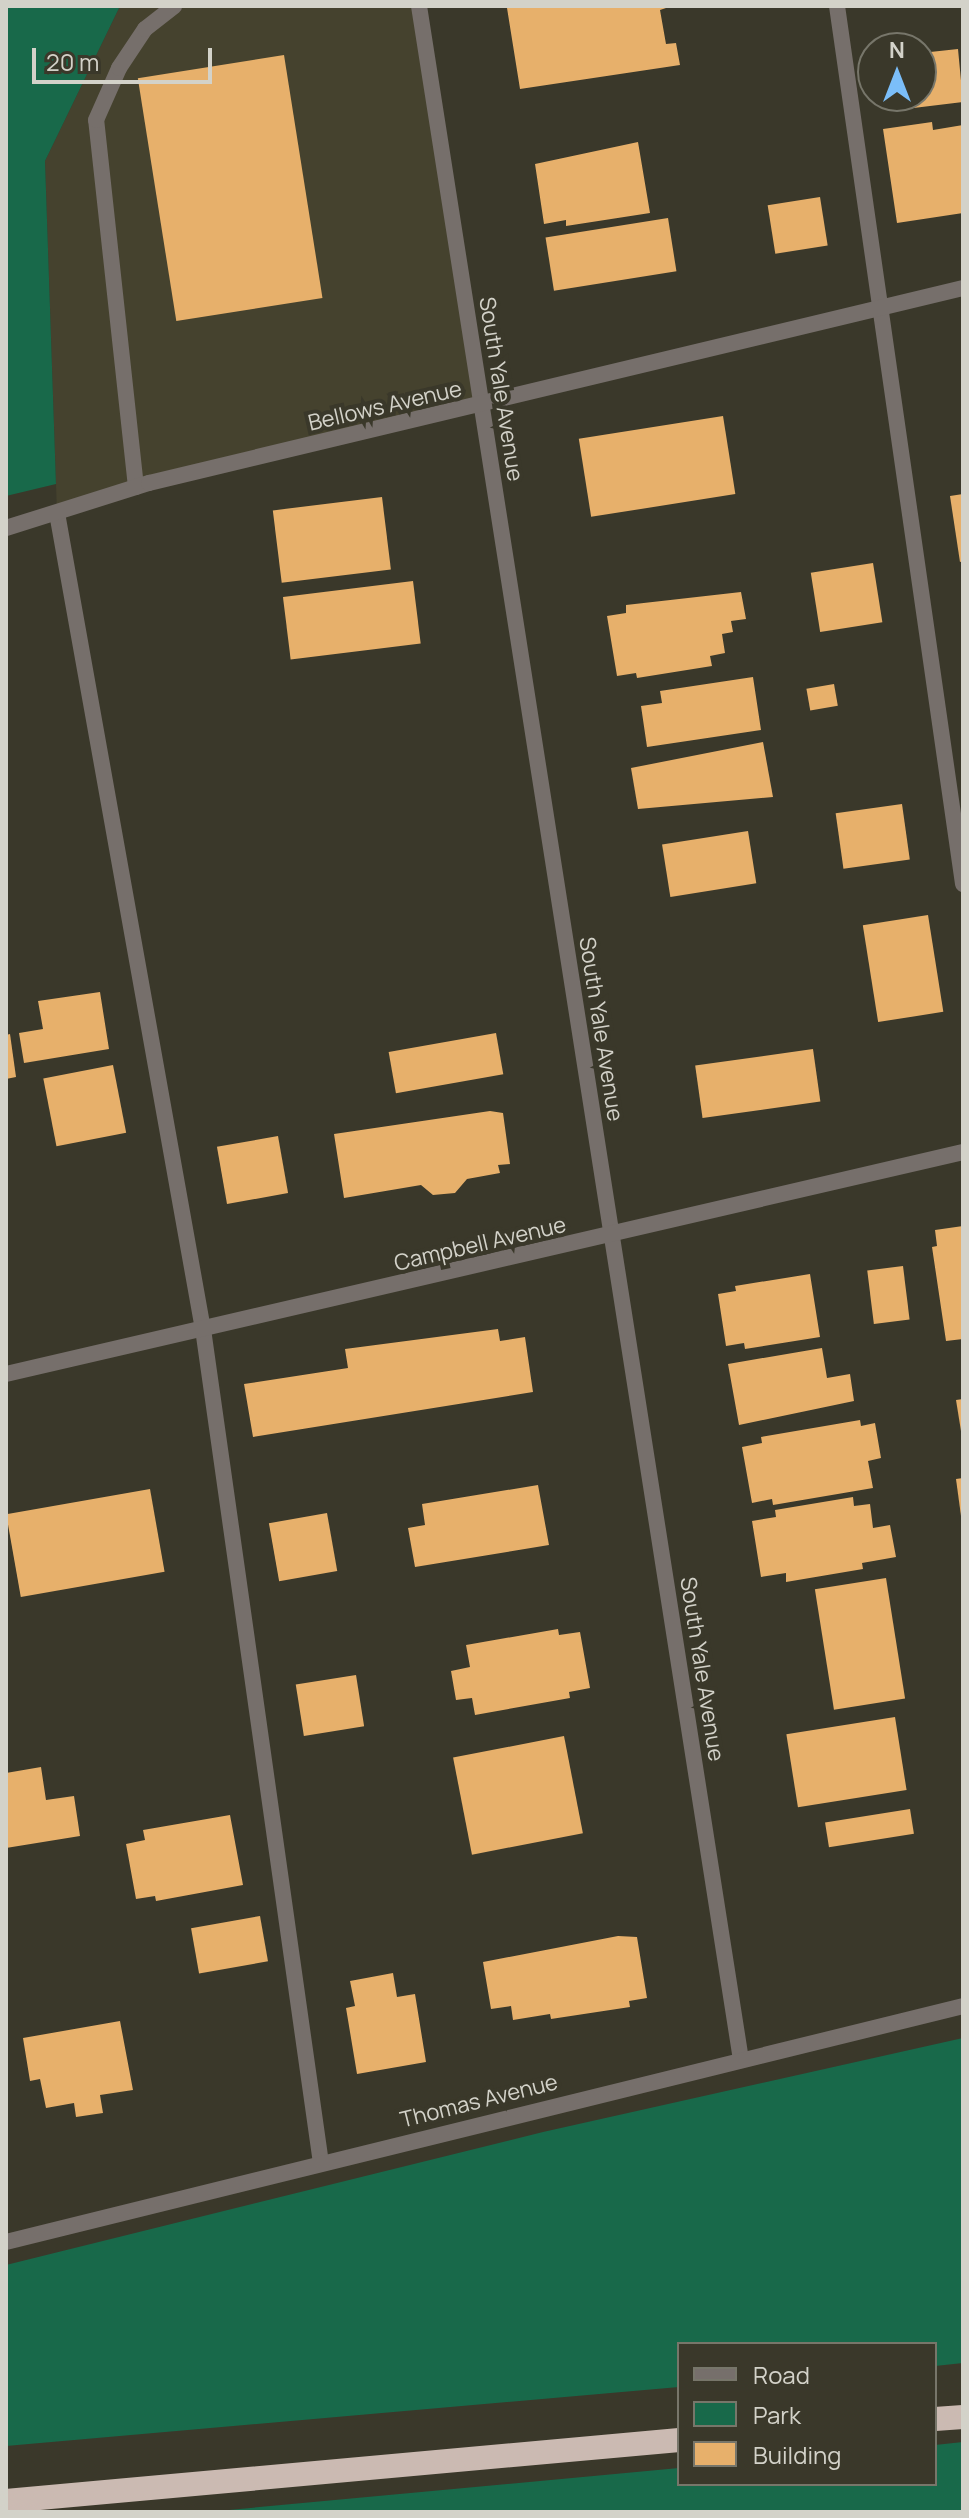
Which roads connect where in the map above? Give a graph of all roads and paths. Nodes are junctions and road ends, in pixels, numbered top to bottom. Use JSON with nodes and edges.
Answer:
{"nodes":[{"id":1,"x":174,"y":6,"type":"edge"},
{"id":2,"x":419,"y":6,"type":"edge"},
{"id":3,"x":837,"y":6,"type":"edge"},
{"id":4,"x":963,"y":288,"type":"edge"},
{"id":5,"x":882,"y":308,"type":"junction"},
{"id":6,"x":481,"y":407,"type":"junction"},
{"id":7,"x":136,"y":487,"type":"junction"},
{"id":8,"x":57,"y":513,"type":"junction"},
{"id":9,"x":6,"y":528,"type":"edge"},
{"id":10,"x":963,"y":884,"type":"edge"},
{"id":11,"x":963,"y":1152,"type":"edge"},
{"id":12,"x":611,"y":1236,"type":"junction"},
{"id":13,"x":203,"y":1329,"type":"junction"},
{"id":14,"x":6,"y":1374,"type":"edge"},
{"id":15,"x":963,"y":2006,"type":"edge"},
{"id":16,"x":741,"y":2059,"type":"junction"},
{"id":17,"x":321,"y":2163,"type":"junction"},
{"id":18,"x":6,"y":2242,"type":"edge"},
{"id":19,"x":963,"y":2417,"type":"edge"},
{"id":20,"x":937,"y":2419,"type":"edge"},
{"id":21,"x":677,"y":2440,"type":"edge"},
{"id":22,"x":6,"y":2501,"type":"edge"}],
"edges":[{"from":1,"to":7,"type":"street"},
{"from":2,"to":6,"type":"street","name":"South Yale Avenue"},
{"from":3,"to":5,"type":"street"},
{"from":4,"to":5,"type":"street","name":"Bellows Avenue"},
{"from":5,"to":6,"type":"street","name":"Bellows Avenue"},
{"from":5,"to":10,"type":"street"},
{"from":6,"to":7,"type":"street","name":"Bellows Avenue"},
{"from":6,"to":12,"type":"street","name":"South Yale Avenue"},
{"from":7,"to":8,"type":"street","name":"Bellows Avenue"},
{"from":8,"to":9,"type":"street","name":"Bellows Avenue"},
{"from":8,"to":13,"type":"street"},
{"from":11,"to":12,"type":"street","name":"Campbell Avenue"},
{"from":12,"to":13,"type":"street","name":"Campbell Avenue"},
{"from":12,"to":16,"type":"street","name":"South Yale Avenue"},
{"from":13,"to":14,"type":"street","name":"Campbell Avenue"},
{"from":13,"to":17,"type":"street"},
{"from":15,"to":16,"type":"street","name":"Thomas Avenue"},
{"from":16,"to":17,"type":"street","name":"Thomas Avenue"},
{"from":17,"to":18,"type":"street","name":"Thomas Avenue"},
{"from":19,"to":20,"type":"highway"},
{"from":21,"to":22,"type":"highway"}]}
